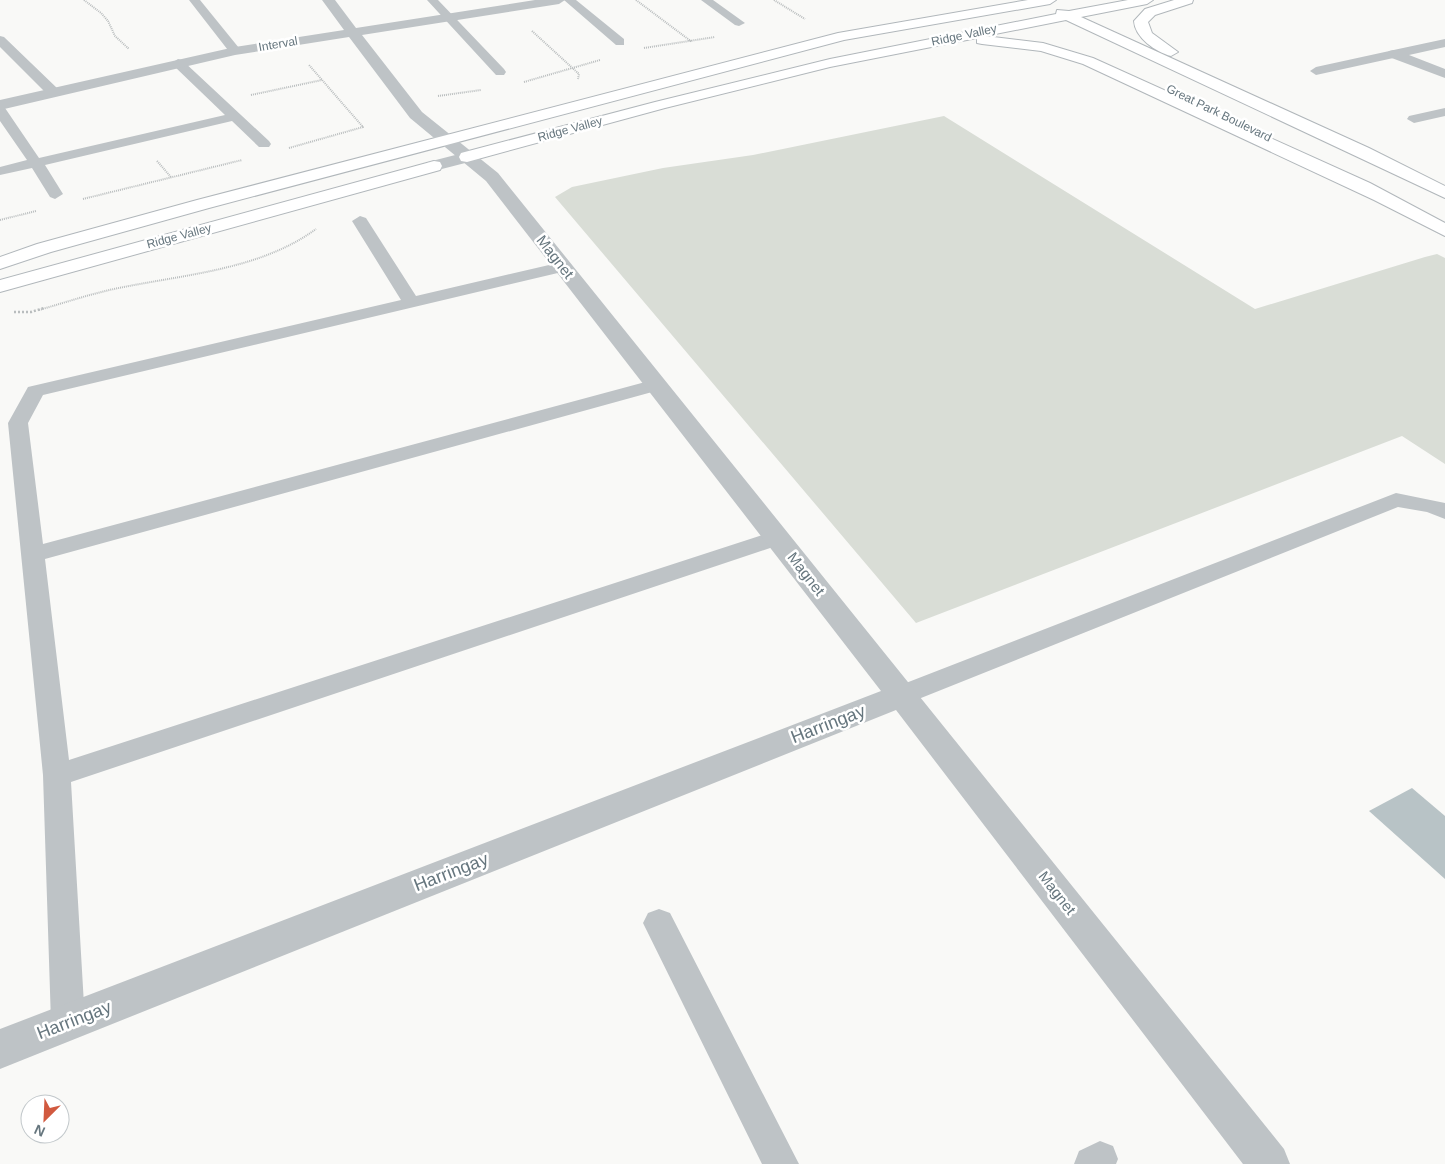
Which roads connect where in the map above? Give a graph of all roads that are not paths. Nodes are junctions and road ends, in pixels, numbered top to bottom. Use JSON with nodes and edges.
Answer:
{"nodes":[{"id":1,"x":194,"y":0,"type":"edge"},
{"id":2,"x":328,"y":0,"type":"edge"},
{"id":3,"x":432,"y":0,"type":"edge"},
{"id":4,"x":559,"y":0,"type":"edge"},
{"id":5,"x":569,"y":0,"type":"edge"},
{"id":6,"x":706,"y":0,"type":"edge"},
{"id":7,"x":992,"y":0,"type":"edge"},
{"id":8,"x":1147,"y":0,"type":"edge"},
{"id":9,"x":1186,"y":0,"type":"edge"},
{"id":10,"x":1041,"y":1,"type":"edge"},
{"id":11,"x":1005,"y":8,"type":"junction"},
{"id":12,"x":1066,"y":15,"type":"junction"},
{"id":13,"x":448,"y":17,"type":"junction"},
{"id":14,"x":1029,"y":22,"type":"junction"},
{"id":15,"x":739,"y":23,"type":"dead end"},
{"id":16,"x":352,"y":32,"type":"junction"},
{"id":17,"x":0,"y":40,"type":"edge"},
{"id":18,"x":620,"y":42,"type":"dead end"},
{"id":19,"x":1445,"y":43,"type":"edge"},
{"id":20,"x":235,"y":51,"type":"junction"},
{"id":21,"x":876,"y":53,"type":"junction"},
{"id":22,"x":1394,"y":54,"type":"junction"},
{"id":23,"x":178,"y":63,"type":"junction"},
{"id":24,"x":1316,"y":71,"type":"dead end"},
{"id":25,"x":500,"y":72,"type":"dead end"},
{"id":26,"x":1445,"y":74,"type":"edge"},
{"id":27,"x":53,"y":92,"type":"junction"},
{"id":28,"x":0,"y":105,"type":"edge"},
{"id":29,"x":0,"y":111,"type":"edge"},
{"id":30,"x":1445,"y":112,"type":"edge"},
{"id":31,"x":234,"y":117,"type":"junction"},
{"id":32,"x":1414,"y":119,"type":"dead end"},
{"id":33,"x":264,"y":144,"type":"dead end"},
{"id":34,"x":456,"y":148,"type":"junction"},
{"id":35,"x":1362,"y":152,"type":"junction"},
{"id":36,"x":36,"y":163,"type":"junction"},
{"id":37,"x":434,"y":166,"type":"joint"},
{"id":38,"x":0,"y":171,"type":"edge"},
{"id":39,"x":1445,"y":193,"type":"edge"},
{"id":40,"x":55,"y":194,"type":"dead end"},
{"id":41,"x":1380,"y":196,"type":"junction"},
{"id":42,"x":360,"y":221,"type":"dead end"},
{"id":43,"x":1445,"y":230,"type":"edge"},
{"id":44,"x":0,"y":263,"type":"edge"},
{"id":45,"x":562,"y":267,"type":"junction"},
{"id":46,"x":0,"y":286,"type":"edge"},
{"id":47,"x":411,"y":302,"type":"junction"},
{"id":48,"x":656,"y":385,"type":"junction"},
{"id":49,"x":1445,"y":512,"type":"edge"},
{"id":50,"x":777,"y":538,"type":"junction"},
{"id":51,"x":32,"y":555,"type":"junction"},
{"id":52,"x":902,"y":695,"type":"junction"},
{"id":53,"x":57,"y":775,"type":"junction"},
{"id":54,"x":659,"y":923,"type":"dead end"},
{"id":55,"x":68,"y":1022,"type":"junction"},
{"id":56,"x":0,"y":1049,"type":"edge"},
{"id":57,"x":780,"y":1164,"type":"edge"},
{"id":58,"x":1269,"y":1164,"type":"edge"}],
"edges":[{"from":1,"to":20,"type":"lane"},
{"from":2,"to":16,"type":"street","name":"Magnet"},
{"from":3,"to":13,"type":"lane"},
{"from":4,"to":13,"type":"street","name":"Interval"},
{"from":5,"to":18,"type":"lane"},
{"from":6,"to":15,"type":"lane"},
{"from":7,"to":11,"type":"main road","name":"Great Park Boulevard"},
{"from":8,"to":12,"type":"main road","name":"Ridge Valley"},
{"from":9,"to":35,"type":"main road"},
{"from":10,"to":11,"type":"main road","name":"Ridge Valley"},
{"from":10,"to":12,"type":"main road","name":"Great Park Boulevard"},
{"from":11,"to":14,"type":"main road","name":"Great Park Boulevard"},
{"from":11,"to":34,"type":"main road","name":"Ridge Valley"},
{"from":12,"to":14,"type":"main road","name":"Ridge Valley"},
{"from":12,"to":35,"type":"main road","name":"Great Park Boulevard"},
{"from":13,"to":16,"type":"street","name":"Interval"},
{"from":13,"to":25,"type":"lane"},
{"from":14,"to":21,"type":"main road","name":"Ridge Valley"},
{"from":14,"to":41,"type":"main road","name":"Great Park Boulevard"},
{"from":16,"to":20,"type":"street","name":"Interval"},
{"from":16,"to":34,"type":"street","name":"Magnet"},
{"from":17,"to":27,"type":"lane"},
{"from":19,"to":22,"type":"street"},
{"from":20,"to":23,"type":"street","name":"Interval"},
{"from":21,"to":34,"type":"main road","name":"Ridge Valley"},
{"from":21,"to":41,"type":"main road"},
{"from":22,"to":24,"type":"lane"},
{"from":22,"to":26,"type":"street"},
{"from":23,"to":27,"type":"street","name":"Interval"},
{"from":23,"to":31,"type":"lane"},
{"from":27,"to":28,"type":"street","name":"Interval"},
{"from":29,"to":36,"type":"lane"},
{"from":30,"to":32,"type":"lane"},
{"from":31,"to":33,"type":"lane"},
{"from":31,"to":36,"type":"lane"},
{"from":34,"to":37,"type":"street","name":"Ridge Valley"},
{"from":34,"to":44,"type":"main road","name":"Ridge Valley"},
{"from":34,"to":45,"type":"street","name":"Magnet"},
{"from":35,"to":39,"type":"main road","name":"Great Park Boulevard"},
{"from":36,"to":38,"type":"lane"},
{"from":36,"to":40,"type":"lane"},
{"from":37,"to":46,"type":"main road","name":"Ridge Valley"},
{"from":41,"to":43,"type":"main road","name":"Great Park Boulevard"},
{"from":42,"to":47,"type":"lane"},
{"from":45,"to":47,"type":"lane"},
{"from":45,"to":48,"type":"street","name":"Magnet"},
{"from":47,"to":51,"type":"lane"},
{"from":48,"to":50,"type":"street","name":"Magnet"},
{"from":48,"to":51,"type":"lane"},
{"from":49,"to":52,"type":"lane"},
{"from":50,"to":52,"type":"street","name":"Magnet"},
{"from":50,"to":53,"type":"lane"},
{"from":51,"to":53,"type":"lane"},
{"from":52,"to":55,"type":"street","name":"Harringay"},
{"from":52,"to":58,"type":"street","name":"Magnet"},
{"from":53,"to":55,"type":"lane"},
{"from":54,"to":57,"type":"lane"},
{"from":55,"to":56,"type":"street","name":"Harringay"}]}
